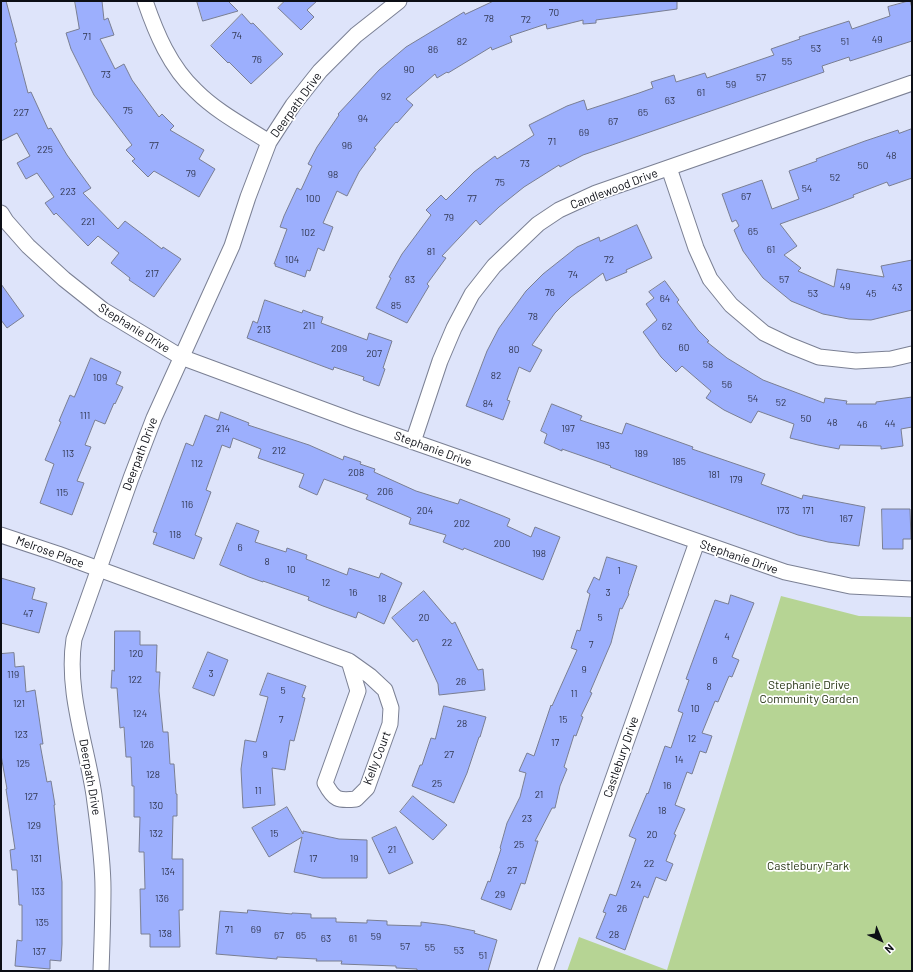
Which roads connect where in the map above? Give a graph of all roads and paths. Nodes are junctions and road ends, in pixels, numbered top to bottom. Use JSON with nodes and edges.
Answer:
{"nodes":[{"id":1,"x":145,"y":1,"type":"edge"},
{"id":2,"x":399,"y":1,"type":"edge"},
{"id":3,"x":912,"y":83,"type":"edge"},
{"id":4,"x":269,"y":142,"type":"junction"},
{"id":5,"x":669,"y":168,"type":"junction"},
{"id":6,"x":3,"y":220,"type":"edge"},
{"id":7,"x":912,"y":354,"type":"edge"},
{"id":8,"x":181,"y":357,"type":"junction"},
{"id":9,"x":413,"y":442,"type":"junction"},
{"id":10,"x":1,"y":535,"type":"edge"},
{"id":11,"x":697,"y":542,"type":"junction"},
{"id":12,"x":98,"y":569,"type":"junction"},
{"id":13,"x":912,"y":589,"type":"edge"},
{"id":14,"x":349,"y":661,"type":"junction"},
{"id":15,"x":101,"y":971,"type":"edge"},
{"id":16,"x":545,"y":971,"type":"edge"}],
"edges":[{"from":1,"to":4,"type":"street"},
{"from":2,"to":4,"type":"street","name":"Deerpath Drive"},
{"from":3,"to":5,"type":"street","name":"Candlewood Drive"},
{"from":4,"to":8,"type":"street","name":"Deerpath Drive"},
{"from":5,"to":7,"type":"street"},
{"from":5,"to":9,"type":"street","name":"Candlewood Drive"},
{"from":6,"to":8,"type":"street","name":"Stephanie Drive"},
{"from":8,"to":9,"type":"street","name":"Stephanie Drive"},
{"from":8,"to":12,"type":"street","name":"Deerpath Drive"},
{"from":9,"to":11,"type":"street","name":"Stephanie Drive"},
{"from":10,"to":12,"type":"street","name":"Melrose Place"},
{"from":11,"to":13,"type":"street","name":"Stephanie Drive"},
{"from":11,"to":16,"type":"street","name":"Castlebury Drive"},
{"from":12,"to":14,"type":"street","name":"Kelly Court"},
{"from":12,"to":15,"type":"street","name":"Deerpath Drive"},
{"from":14,"to":14,"type":"street","name":"Kelly Court"}]}
